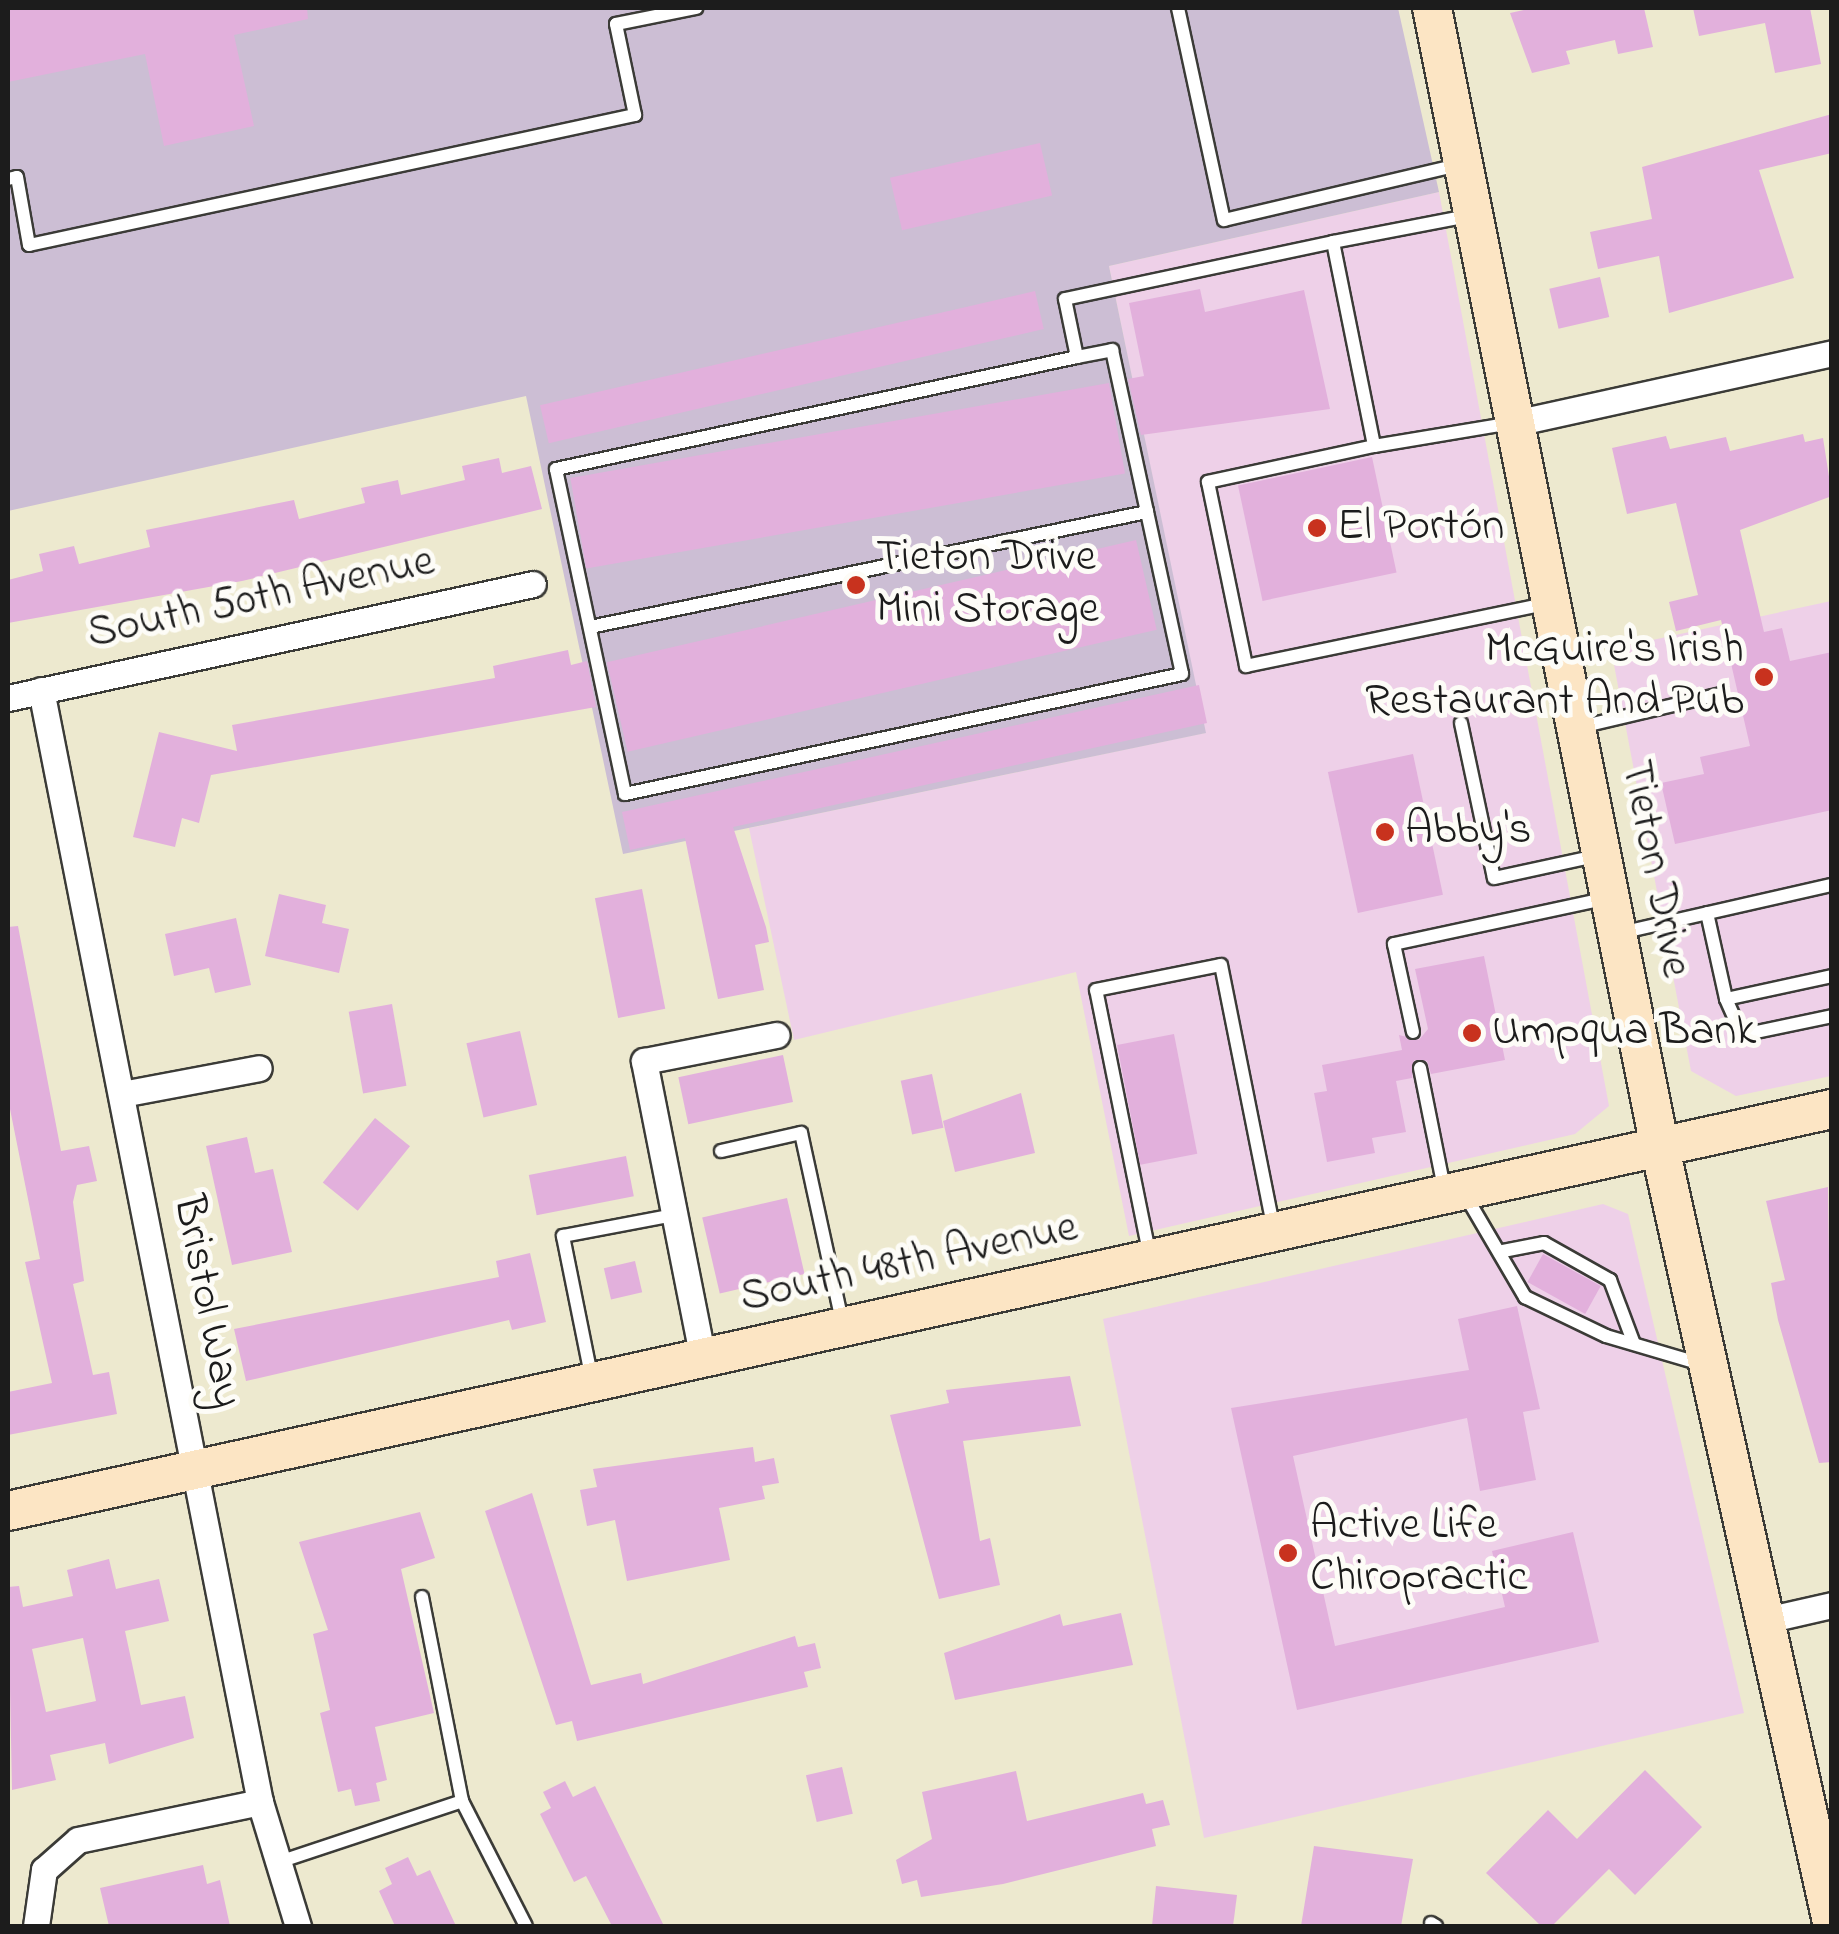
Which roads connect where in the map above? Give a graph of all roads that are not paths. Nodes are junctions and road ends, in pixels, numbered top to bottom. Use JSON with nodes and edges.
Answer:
{"nodes":[{"id":1,"x":696,"y":8,"type":"edge"},
{"id":2,"x":1178,"y":8,"type":"edge"},
{"id":3,"x":1432,"y":8,"type":"edge"},
{"id":4,"x":627,"y":15,"type":"edge"},
{"id":5,"x":1464,"y":164,"type":"junction"},
{"id":6,"x":8,"y":179,"type":"edge"},
{"id":7,"x":1475,"y":214,"type":"junction"},
{"id":8,"x":1332,"y":242,"type":"junction"},
{"id":9,"x":1832,"y":353,"type":"edge"},
{"id":10,"x":1078,"y":358,"type":"junction"},
{"id":11,"x":1519,"y":422,"type":"junction"},
{"id":12,"x":1374,"y":446,"type":"junction"},
{"id":13,"x":1147,"y":512,"type":"junction"},
{"id":14,"x":533,"y":584,"type":"dead end"},
{"id":15,"x":1554,"y":602,"type":"junction"},
{"id":16,"x":590,"y":627,"type":"junction"},
{"id":17,"x":41,"y":690,"type":"junction"},
{"id":18,"x":1721,"y":694,"type":"dead end"},
{"id":19,"x":8,"y":698,"type":"edge"},
{"id":20,"x":1461,"y":724,"type":"dead end"},
{"id":21,"x":1578,"y":727,"type":"junction"},
{"id":22,"x":1603,"y":855,"type":"junction"},
{"id":23,"x":1832,"y":885,"type":"edge"},
{"id":24,"x":1707,"y":913,"type":"junction"},
{"id":25,"x":1614,"y":915,"type":"junction"},
{"id":26,"x":1832,"y":976,"type":"edge"},
{"id":27,"x":1726,"y":999,"type":"junction"},
{"id":28,"x":1832,"y":1016,"type":"edge"},
{"id":29,"x":1413,"y":1032,"type":"dead end"},
{"id":30,"x":776,"y":1034,"type":"dead end"},
{"id":31,"x":259,"y":1068,"type":"dead end"},
{"id":32,"x":1420,"y":1068,"type":"dead end"},
{"id":33,"x":122,"y":1094,"type":"junction"},
{"id":34,"x":1832,"y":1110,"type":"edge"},
{"id":35,"x":1660,"y":1148,"type":"junction"},
{"id":36,"x":721,"y":1151,"type":"dead end"},
{"id":37,"x":1454,"y":1193,"type":"junction"},
{"id":38,"x":674,"y":1215,"type":"junction"},
{"id":39,"x":1274,"y":1232,"type":"junction"},
{"id":40,"x":1503,"y":1251,"type":"junction"},
{"id":41,"x":1150,"y":1260,"type":"junction"},
{"id":42,"x":844,"y":1327,"type":"junction"},
{"id":43,"x":1634,"y":1344,"type":"junction"},
{"id":44,"x":703,"y":1359,"type":"junction"},
{"id":45,"x":1709,"y":1366,"type":"junction"},
{"id":46,"x":592,"y":1383,"type":"junction"},
{"id":47,"x":195,"y":1471,"type":"junction"},
{"id":48,"x":8,"y":1512,"type":"edge"},
{"id":49,"x":422,"y":1598,"type":"dead end"},
{"id":50,"x":1832,"y":1605,"type":"edge"},
{"id":51,"x":1766,"y":1620,"type":"junction"},
{"id":52,"x":462,"y":1801,"type":"junction"},
{"id":53,"x":260,"y":1802,"type":"junction"},
{"id":54,"x":278,"y":1862,"type":"junction"},
{"id":55,"x":1832,"y":1922,"type":"edge"},
{"id":56,"x":36,"y":1926,"type":"edge"},
{"id":57,"x":298,"y":1926,"type":"edge"},
{"id":58,"x":526,"y":1926,"type":"edge"}],
"edges":[{"from":1,"to":4,"type":"lane"},
{"from":2,"to":5,"type":"lane"},
{"from":3,"to":5,"type":"main road","name":"Tieton Drive"},
{"from":4,"to":6,"type":"lane"},
{"from":5,"to":7,"type":"main road","name":"Tieton Drive"},
{"from":7,"to":8,"type":"lane"},
{"from":7,"to":11,"type":"main road","name":"Tieton Drive"},
{"from":8,"to":10,"type":"lane"},
{"from":8,"to":12,"type":"lane"},
{"from":9,"to":11,"type":"street"},
{"from":10,"to":13,"type":"lane"},
{"from":10,"to":16,"type":"lane"},
{"from":11,"to":12,"type":"lane"},
{"from":11,"to":15,"type":"main road","name":"Tieton Drive"},
{"from":12,"to":15,"type":"lane"},
{"from":13,"to":16,"type":"lane"},
{"from":13,"to":16,"type":"lane"},
{"from":14,"to":17,"type":"street","name":"South 50th Avenue"},
{"from":15,"to":21,"type":"main road","name":"Tieton Drive"},
{"from":17,"to":19,"type":"street","name":"South 50th Avenue"},
{"from":17,"to":33,"type":"street","name":"Bristol Way"},
{"from":18,"to":21,"type":"lane"},
{"from":20,"to":22,"type":"lane"},
{"from":21,"to":22,"type":"main road","name":"Tieton Drive"},
{"from":22,"to":25,"type":"main road","name":"Tieton Drive"},
{"from":23,"to":24,"type":"lane"},
{"from":24,"to":25,"type":"lane"},
{"from":24,"to":27,"type":"lane"},
{"from":25,"to":29,"type":"lane"},
{"from":25,"to":35,"type":"main road","name":"Tieton Drive"},
{"from":26,"to":27,"type":"lane"},
{"from":27,"to":28,"type":"lane"},
{"from":30,"to":38,"type":"street"},
{"from":31,"to":33,"type":"street"},
{"from":32,"to":37,"type":"lane"},
{"from":33,"to":47,"type":"street","name":"Bristol Way"},
{"from":34,"to":35,"type":"main road","name":"South 48th Avenue"},
{"from":35,"to":37,"type":"main road","name":"South 48th Avenue"},
{"from":35,"to":45,"type":"main road","name":"Tieton Drive"},
{"from":36,"to":42,"type":"lane"},
{"from":37,"to":39,"type":"main road","name":"South 48th Avenue"},
{"from":37,"to":40,"type":"lane"},
{"from":38,"to":44,"type":"street"},
{"from":38,"to":46,"type":"lane"},
{"from":39,"to":41,"type":"main road","name":"South 48th Avenue"},
{"from":39,"to":41,"type":"lane"},
{"from":40,"to":43,"type":"lane"},
{"from":40,"to":43,"type":"lane"},
{"from":41,"to":42,"type":"main road","name":"South 48th Avenue"},
{"from":42,"to":44,"type":"main road","name":"South 48th Avenue"},
{"from":43,"to":45,"type":"lane"},
{"from":44,"to":46,"type":"main road","name":"South 48th Avenue"},
{"from":45,"to":51,"type":"main road","name":"Tieton Drive"},
{"from":46,"to":47,"type":"main road","name":"South 48th Avenue"},
{"from":47,"to":48,"type":"main road","name":"South 48th Avenue"},
{"from":47,"to":53,"type":"street","name":"Bristol Way"},
{"from":49,"to":52,"type":"lane"},
{"from":50,"to":51,"type":"street"},
{"from":51,"to":55,"type":"main road","name":"Tieton Drive"},
{"from":52,"to":54,"type":"lane"},
{"from":52,"to":58,"type":"lane"},
{"from":53,"to":54,"type":"street","name":"Bristol Way"},
{"from":53,"to":56,"type":"street"},
{"from":54,"to":57,"type":"street","name":"Bristol Way"}]}
